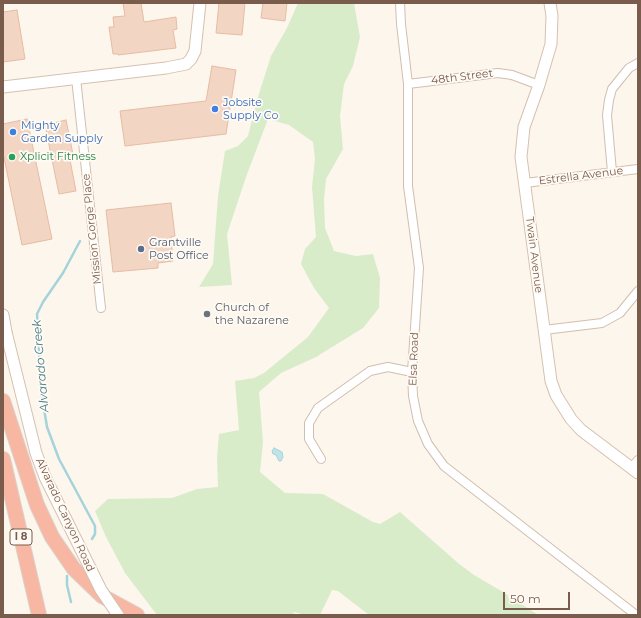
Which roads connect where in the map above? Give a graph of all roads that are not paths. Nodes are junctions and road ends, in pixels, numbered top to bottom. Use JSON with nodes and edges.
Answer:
{"nodes":[{"id":1,"x":200,"y":3,"type":"edge"},
{"id":2,"x":400,"y":3,"type":"edge"},
{"id":3,"x":550,"y":3,"type":"edge"},
{"id":4,"x":638,"y":63,"type":"edge"},
{"id":5,"x":76,"y":78,"type":"junction"},
{"id":6,"x":408,"y":84,"type":"junction"},
{"id":7,"x":539,"y":85,"type":"junction"},
{"id":8,"x":3,"y":87,"type":"edge"},
{"id":9,"x":638,"y":169,"type":"edge"},
{"id":10,"x":612,"y":172,"type":"junction"},
{"id":11,"x":524,"y":183,"type":"junction"},
{"id":12,"x":638,"y":291,"type":"edge"},
{"id":13,"x":101,"y":308,"type":"dead end"},
{"id":14,"x":3,"y":316,"type":"edge"},
{"id":15,"x":544,"y":330,"type":"junction"},
{"id":16,"x":412,"y":372,"type":"junction"},
{"id":17,"x":3,"y":401,"type":"edge"},
{"id":18,"x":3,"y":459,"type":"edge"},
{"id":19,"x":321,"y":459,"type":"dead end"},
{"id":20,"x":636,"y":467,"type":"edge"},
{"id":21,"x":39,"y":615,"type":"edge"},
{"id":22,"x":118,"y":615,"type":"edge"},
{"id":23,"x":137,"y":615,"type":"edge"},
{"id":24,"x":636,"y":615,"type":"edge"}],
"edges":[{"from":1,"to":5,"type":"street"},
{"from":2,"to":6,"type":"street","name":"Elsa Road"},
{"from":3,"to":7,"type":"street","name":"Twain Avenue"},
{"from":4,"to":10,"type":"street"},
{"from":5,"to":8,"type":"street"},
{"from":5,"to":13,"type":"street","name":"Mission Gorge Place"},
{"from":6,"to":7,"type":"street","name":"48th Street"},
{"from":6,"to":16,"type":"street","name":"Elsa Road"},
{"from":7,"to":11,"type":"street","name":"Twain Avenue"},
{"from":9,"to":10,"type":"street","name":"Estrella Avenue"},
{"from":10,"to":11,"type":"street","name":"Estrella Avenue"},
{"from":11,"to":15,"type":"street","name":"Twain Avenue"},
{"from":12,"to":15,"type":"street"},
{"from":14,"to":22,"type":"street","name":"Alvarado Canyon Road","bridge":true},
{"from":15,"to":20,"type":"street","name":"Twain Avenue"},
{"from":16,"to":19,"type":"street"},
{"from":16,"to":24,"type":"street","name":"Elsa Road"},
{"from":17,"to":23,"type":"highway"},
{"from":18,"to":21,"type":"highway","number":"I 8"}]}
